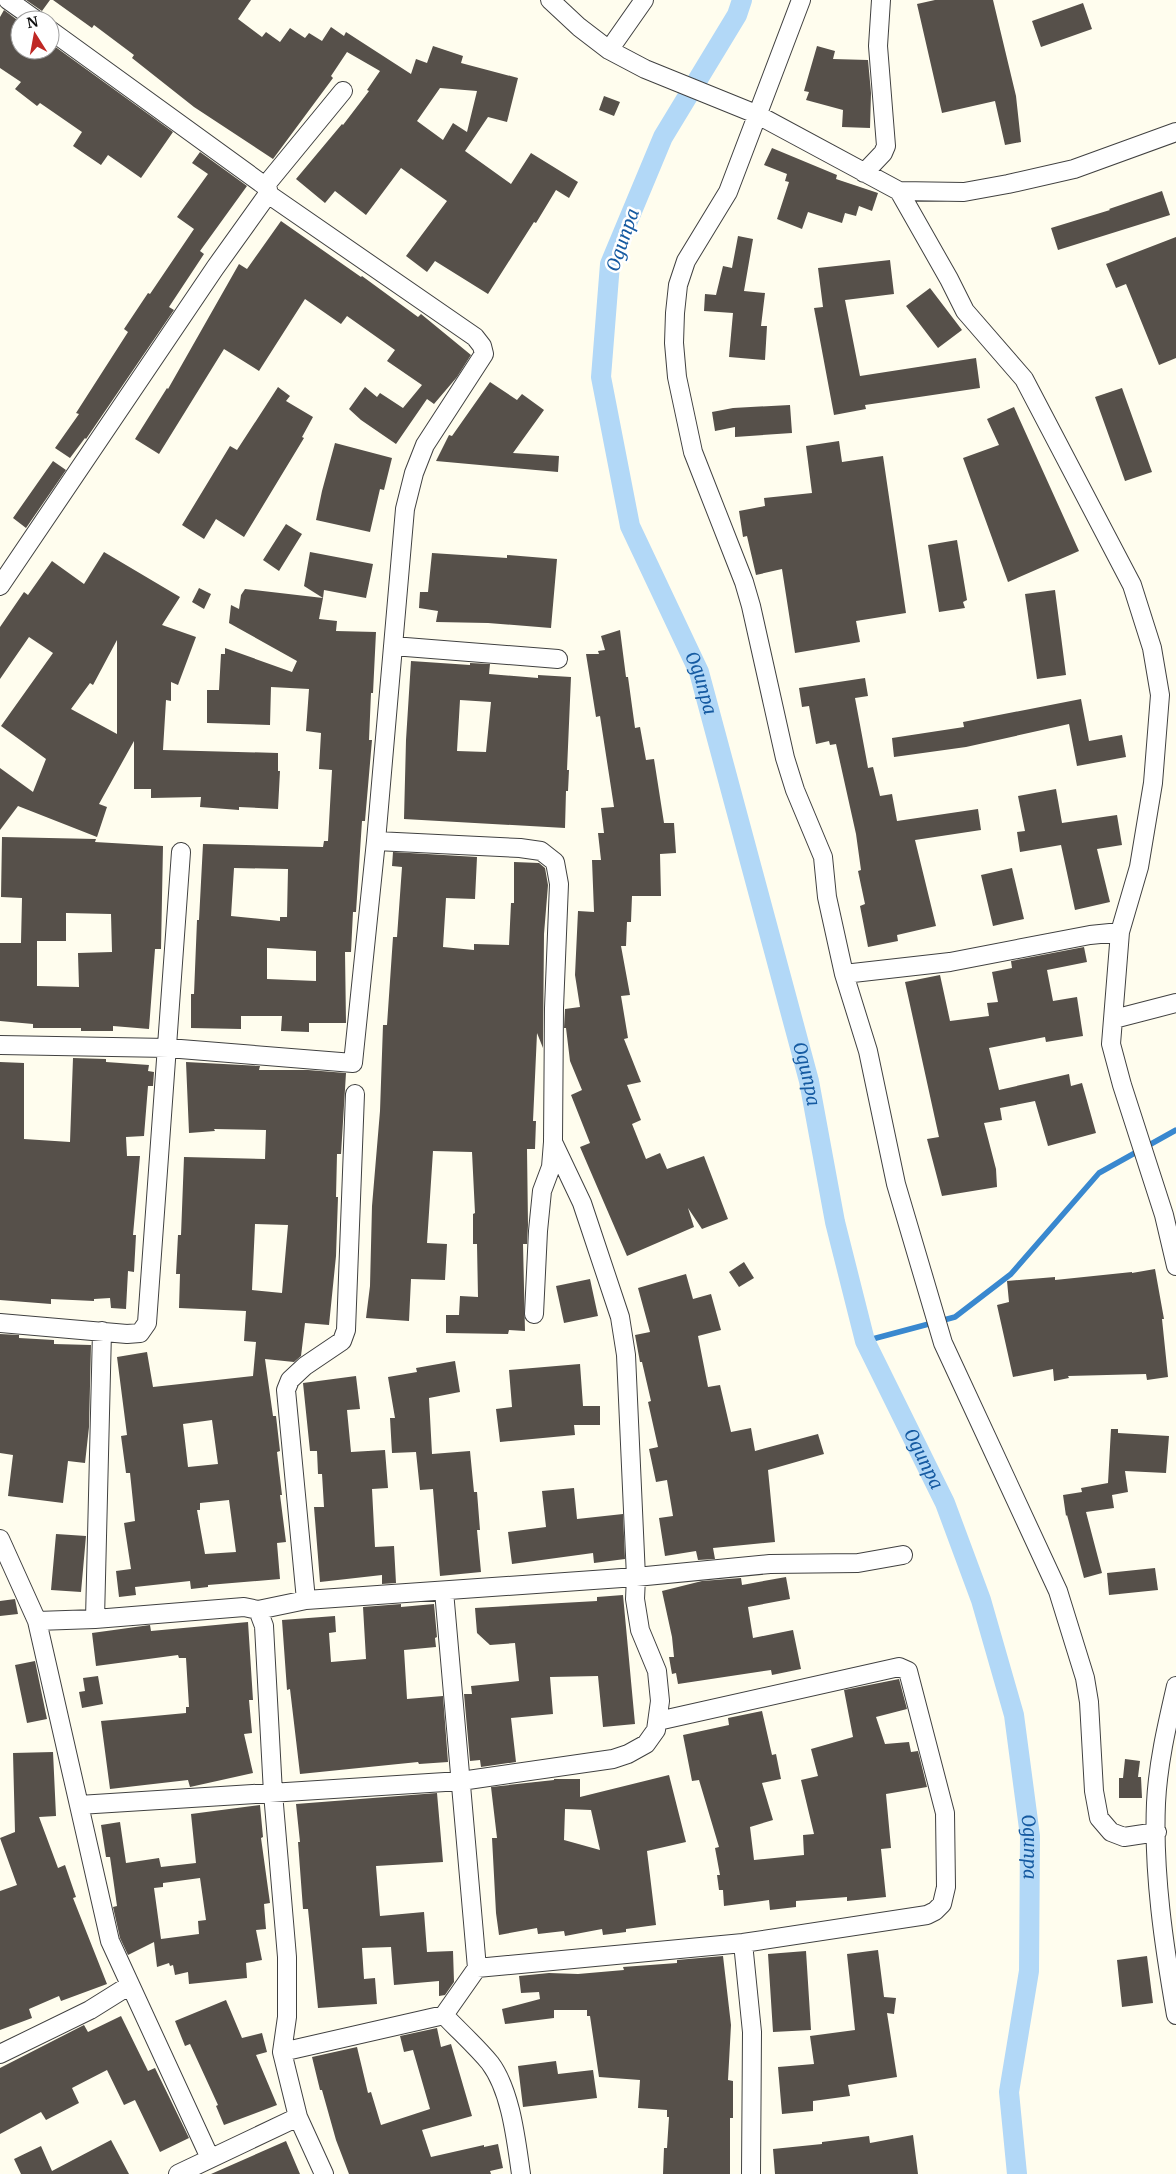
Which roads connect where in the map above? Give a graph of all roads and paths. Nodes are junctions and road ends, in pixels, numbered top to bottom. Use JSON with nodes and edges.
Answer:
{"nodes":[{"id":1,"x":8,"y":0,"type":"edge"},
{"id":2,"x":550,"y":0,"type":"edge"},
{"id":3,"x":644,"y":0,"type":"edge"},
{"id":4,"x":800,"y":0,"type":"edge"},
{"id":5,"x":881,"y":0,"type":"edge"},
{"id":6,"x":22,"y":10,"type":"edge"},
{"id":7,"x":60,"y":37,"type":"edge"},
{"id":8,"x":609,"y":50,"type":"junction"},
{"id":9,"x":342,"y":91,"type":"dead end"},
{"id":10,"x":751,"y":112,"type":"junction"},
{"id":11,"x":1176,"y":132,"type":"edge"},
{"id":12,"x":864,"y":173,"type":"junction"},
{"id":13,"x":267,"y":190,"type":"junction"},
{"id":14,"x":900,"y":191,"type":"junction"},
{"id":15,"x":0,"y":586,"type":"edge"},
{"id":16,"x":393,"y":646,"type":"junction"},
{"id":17,"x":558,"y":659,"type":"dead end"},
{"id":18,"x":376,"y":841,"type":"junction"},
{"id":19,"x":181,"y":852,"type":"dead end"},
{"id":20,"x":1120,"y":932,"type":"junction"},
{"id":21,"x":844,"y":974,"type":"junction"},
{"id":22,"x":1176,"y":1003,"type":"edge"},
{"id":23,"x":1114,"y":1019,"type":"junction"},
{"id":24,"x":0,"y":1045,"type":"edge"},
{"id":25,"x":168,"y":1048,"type":"junction"},
{"id":26,"x":355,"y":1094,"type":"dead end"},
{"id":27,"x":553,"y":1142,"type":"junction"},
{"id":28,"x":1176,"y":1266,"type":"edge"},
{"id":29,"x":534,"y":1314,"type":"dead end"},
{"id":30,"x":0,"y":1323,"type":"edge"},
{"id":31,"x":102,"y":1331,"type":"junction"},
{"id":32,"x":0,"y":1539,"type":"edge"},
{"id":33,"x":903,"y":1555,"type":"dead end"},
{"id":34,"x":636,"y":1577,"type":"junction"},
{"id":35,"x":444,"y":1591,"type":"junction"},
{"id":36,"x":306,"y":1600,"type":"junction"},
{"id":37,"x":258,"y":1610,"type":"junction"},
{"id":38,"x":95,"y":1619,"type":"junction"},
{"id":39,"x":36,"y":1621,"type":"junction"},
{"id":40,"x":1176,"y":1686,"type":"edge"},
{"id":41,"x":658,"y":1721,"type":"junction"},
{"id":42,"x":461,"y":1781,"type":"junction"},
{"id":43,"x":273,"y":1793,"type":"junction"},
{"id":44,"x":79,"y":1806,"type":"junction"},
{"id":45,"x":1157,"y":1832,"type":"junction"},
{"id":46,"x":743,"y":1943,"type":"junction"},
{"id":47,"x":477,"y":1968,"type":"junction"},
{"id":48,"x":130,"y":1985,"type":"junction"},
{"id":49,"x":444,"y":2015,"type":"junction"},
{"id":50,"x":1176,"y":2016,"type":"edge"},
{"id":51,"x":282,"y":2052,"type":"junction"},
{"id":52,"x":0,"y":2054,"type":"edge"},
{"id":53,"x":298,"y":2117,"type":"junction"},
{"id":54,"x":210,"y":2158,"type":"junction"},
{"id":55,"x":178,"y":2174,"type":"edge"},
{"id":56,"x":324,"y":2174,"type":"edge"},
{"id":57,"x":521,"y":2174,"type":"edge"},
{"id":58,"x":751,"y":2174,"type":"edge"}],
"edges":[{"from":1,"to":6,"type":"street"},
{"from":2,"to":8,"type":"street"},
{"from":3,"to":8,"type":"street"},
{"from":4,"to":10,"type":"street"},
{"from":5,"to":12,"type":"street"},
{"from":7,"to":13,"type":"street"},
{"from":8,"to":10,"type":"street"},
{"from":9,"to":13,"type":"street"},
{"from":10,"to":12,"type":"street"},
{"from":10,"to":21,"type":"street"},
{"from":11,"to":14,"type":"street"},
{"from":12,"to":14,"type":"street"},
{"from":13,"to":15,"type":"street"},
{"from":13,"to":16,"type":"street"},
{"from":14,"to":20,"type":"street"},
{"from":16,"to":17,"type":"street"},
{"from":16,"to":18,"type":"street"},
{"from":18,"to":25,"type":"street"},
{"from":18,"to":27,"type":"street"},
{"from":19,"to":25,"type":"street"},
{"from":20,"to":21,"type":"street"},
{"from":20,"to":23,"type":"street"},
{"from":21,"to":45,"type":"street"},
{"from":22,"to":23,"type":"street"},
{"from":23,"to":28,"type":"street"},
{"from":24,"to":25,"type":"street"},
{"from":25,"to":31,"type":"street"},
{"from":26,"to":36,"type":"street"},
{"from":27,"to":29,"type":"street"},
{"from":27,"to":34,"type":"street"},
{"from":30,"to":31,"type":"street"},
{"from":31,"to":38,"type":"street"},
{"from":32,"to":39,"type":"street"},
{"from":33,"to":34,"type":"street"},
{"from":34,"to":35,"type":"street"},
{"from":34,"to":41,"type":"street"},
{"from":35,"to":36,"type":"street"},
{"from":35,"to":42,"type":"street"},
{"from":36,"to":37,"type":"street"},
{"from":37,"to":38,"type":"street"},
{"from":37,"to":43,"type":"street"},
{"from":38,"to":39,"type":"street"},
{"from":39,"to":44,"type":"street"},
{"from":40,"to":45,"type":"street"},
{"from":41,"to":42,"type":"street"},
{"from":41,"to":46,"type":"street"},
{"from":42,"to":43,"type":"street"},
{"from":42,"to":47,"type":"street"},
{"from":43,"to":44,"type":"street"},
{"from":43,"to":51,"type":"street"},
{"from":44,"to":48,"type":"street"},
{"from":45,"to":50,"type":"street"},
{"from":46,"to":47,"type":"street"},
{"from":46,"to":58,"type":"street"},
{"from":47,"to":49,"type":"street"},
{"from":48,"to":52,"type":"street"},
{"from":48,"to":54,"type":"street"},
{"from":49,"to":51,"type":"street"},
{"from":49,"to":57,"type":"street"},
{"from":51,"to":53,"type":"street"},
{"from":53,"to":54,"type":"street"},
{"from":53,"to":56,"type":"street"},
{"from":54,"to":55,"type":"street"}]}
